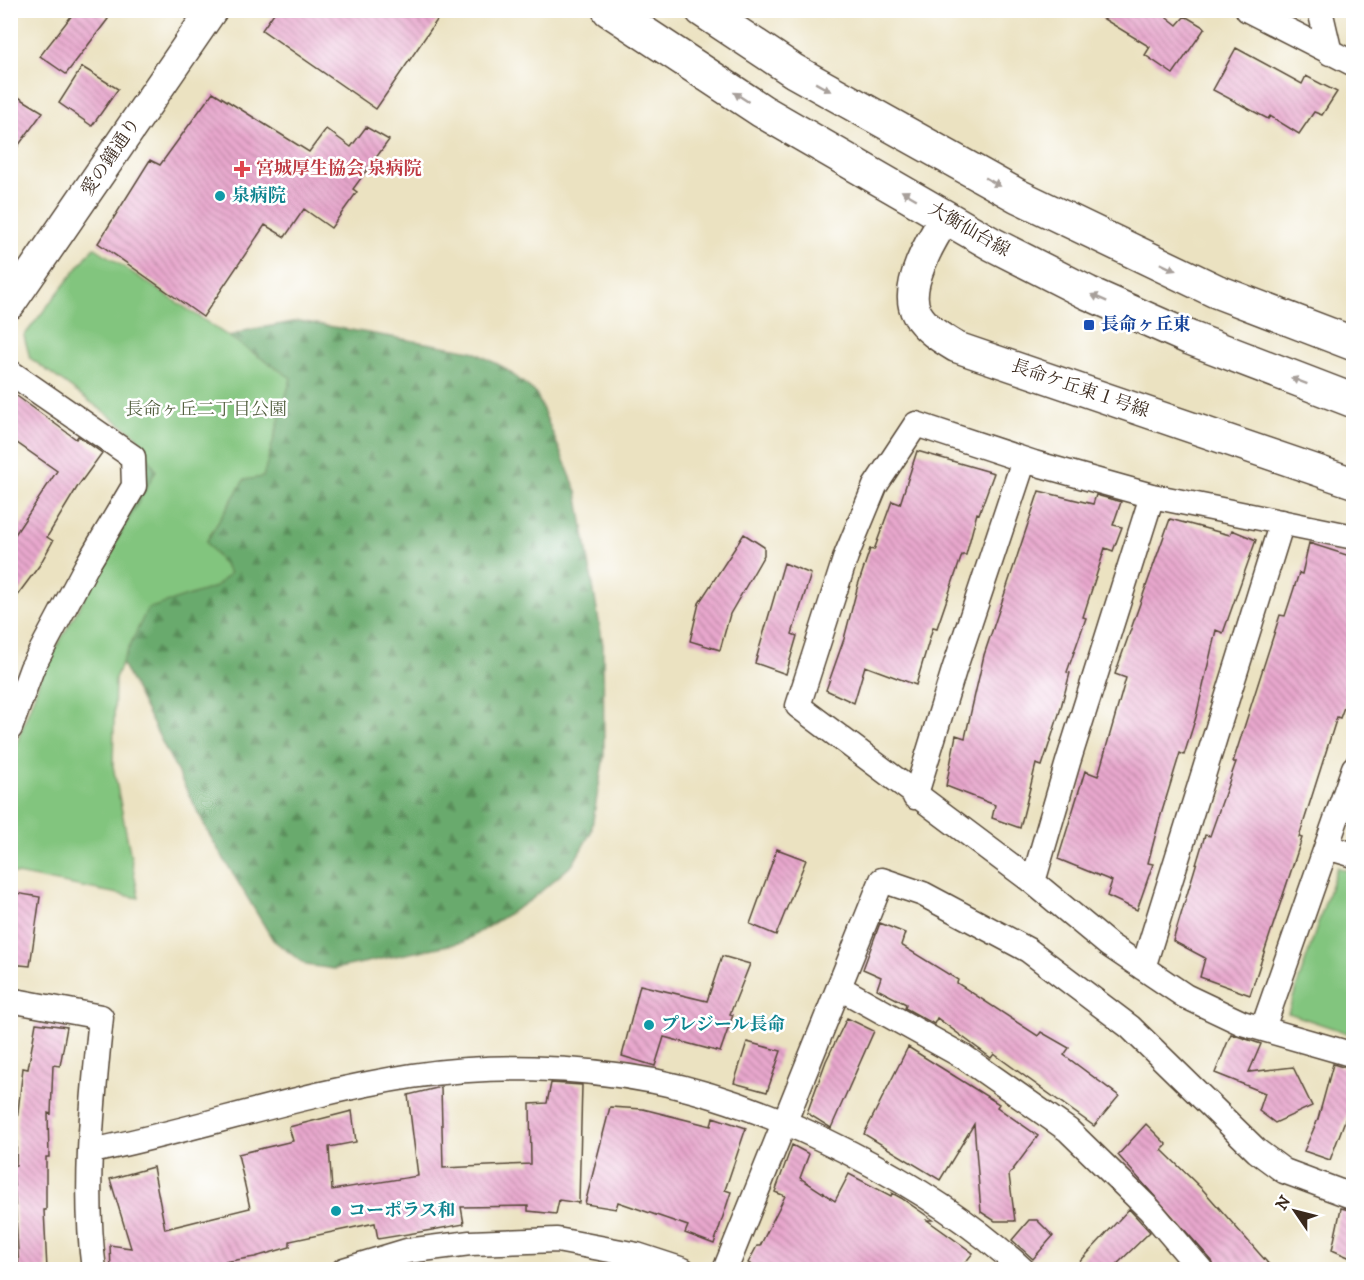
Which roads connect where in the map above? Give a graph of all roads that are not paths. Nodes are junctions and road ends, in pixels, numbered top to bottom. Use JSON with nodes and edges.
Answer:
{"nodes":[{"id":1,"x":212,"y":10,"type":"edge"},
{"id":2,"x":609,"y":10,"type":"edge"},
{"id":3,"x":702,"y":10,"type":"edge"},
{"id":4,"x":1248,"y":10,"type":"edge"},
{"id":5,"x":1320,"y":10,"type":"edge"},
{"id":6,"x":1330,"y":53,"type":"junction"},
{"id":7,"x":1353,"y":64,"type":"edge"},
{"id":8,"x":946,"y":217,"type":"junction"},
{"id":9,"x":10,"y":304,"type":"edge"},
{"id":10,"x":1353,"y":344,"type":"edge"},
{"id":11,"x":10,"y":372,"type":"edge"},
{"id":12,"x":1353,"y":401,"type":"edge"},
{"id":13,"x":1024,"y":459,"type":"junction"},
{"id":14,"x":1353,"y":483,"type":"edge"},
{"id":15,"x":1152,"y":496,"type":"junction"},
{"id":16,"x":1282,"y":522,"type":"junction"},
{"id":17,"x":1353,"y":537,"type":"edge"},
{"id":18,"x":10,"y":728,"type":"edge"},
{"id":19,"x":1353,"y":768,"type":"edge"},
{"id":20,"x":915,"y":796,"type":"junction"},
{"id":21,"x":1327,"y":847,"type":"junction"},
{"id":22,"x":1353,"y":855,"type":"edge"},
{"id":23,"x":1033,"y":882,"type":"junction"},
{"id":24,"x":1143,"y":968,"type":"junction"},
{"id":25,"x":840,"y":988,"type":"junction"},
{"id":26,"x":10,"y":1000,"type":"edge"},
{"id":27,"x":1263,"y":1028,"type":"junction"},
{"id":28,"x":1353,"y":1055,"type":"edge"},
{"id":29,"x":785,"y":1124,"type":"junction"},
{"id":30,"x":92,"y":1150,"type":"junction"},
{"id":31,"x":1353,"y":1197,"type":"edge"},
{"id":32,"x":94,"y":1269,"type":"edge"},
{"id":33,"x":344,"y":1269,"type":"edge"},
{"id":34,"x":683,"y":1269,"type":"edge"},
{"id":35,"x":725,"y":1269,"type":"edge"},
{"id":36,"x":1023,"y":1269,"type":"edge"},
{"id":37,"x":1201,"y":1269,"type":"edge"}],
"edges":[{"from":1,"to":9,"type":"street","name":"愛の鐘通り"},
{"from":8,"to":2,"type":"main road","name":"大衡仙台線","one_way":true},
{"from":3,"to":10,"type":"main road","one_way":true},
{"from":4,"to":6,"type":"street"},
{"from":5,"to":6,"type":"street"},
{"from":6,"to":7,"type":"street"},
{"from":12,"to":8,"type":"main road","name":"大衡仙台線","one_way":true},
{"from":8,"to":14,"type":"street","name":"長命ケ丘東１号線"},
{"from":11,"to":18,"type":"street"},
{"from":13,"to":15,"type":"street"},
{"from":13,"to":20,"type":"street"},
{"from":13,"to":20,"type":"street"},
{"from":15,"to":16,"type":"street"},
{"from":15,"to":23,"type":"street"},
{"from":16,"to":17,"type":"street"},
{"from":16,"to":24,"type":"street"},
{"from":19,"to":21,"type":"street"},
{"from":20,"to":23,"type":"street"},
{"from":21,"to":22,"type":"street"},
{"from":21,"to":27,"type":"street"},
{"from":23,"to":24,"type":"street"},
{"from":24,"to":27,"type":"street"},
{"from":25,"to":29,"type":"street"},
{"from":25,"to":31,"type":"street"},
{"from":25,"to":37,"type":"street"},
{"from":26,"to":30,"type":"street"},
{"from":27,"to":28,"type":"street"},
{"from":29,"to":30,"type":"street"},
{"from":29,"to":35,"type":"street"},
{"from":29,"to":36,"type":"street"},
{"from":30,"to":32,"type":"street"},
{"from":33,"to":34,"type":"street"}]}
